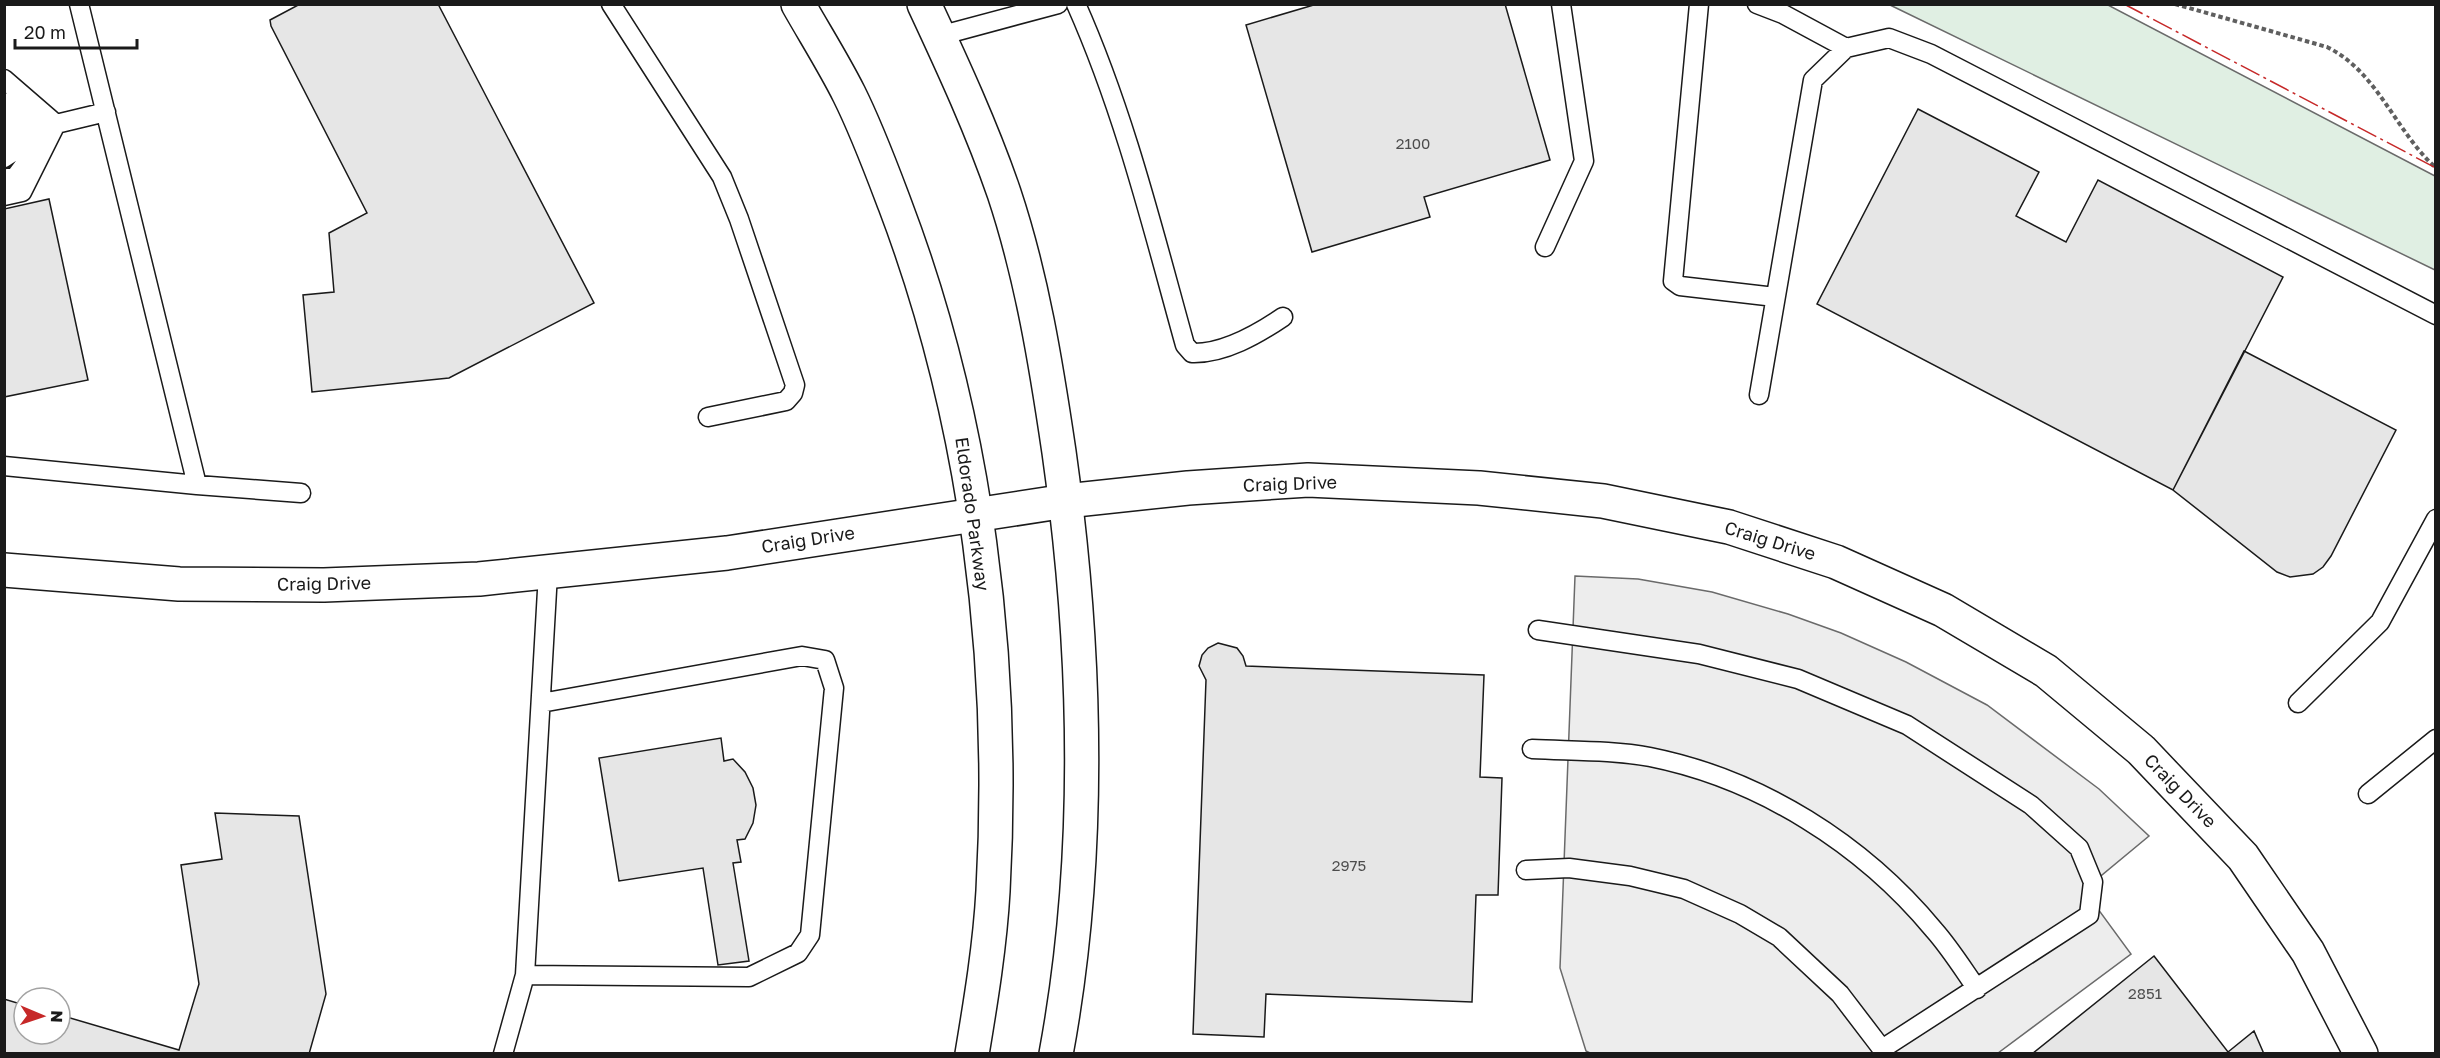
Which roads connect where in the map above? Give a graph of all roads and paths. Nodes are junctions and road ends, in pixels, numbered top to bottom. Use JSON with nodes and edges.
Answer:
{"nodes":[{"id":1,"x":79,"y":4,"type":"edge"},
{"id":2,"x":611,"y":4,"type":"edge"},
{"id":3,"x":798,"y":4,"type":"edge"},
{"id":4,"x":924,"y":4,"type":"edge"},
{"id":5,"x":1058,"y":4,"type":"edge"},
{"id":6,"x":1076,"y":4,"type":"edge"},
{"id":7,"x":1561,"y":4,"type":"edge"},
{"id":8,"x":1699,"y":4,"type":"edge"},
{"id":9,"x":1757,"y":4,"type":"edge"},
{"id":10,"x":2175,"y":4,"type":"edge"},
{"id":11,"x":939,"y":36,"type":"junction"},
{"id":12,"x":1846,"y":48,"type":"junction"},
{"id":13,"x":5,"y":78,"type":"edge"},
{"id":14,"x":4,"y":102,"type":"edge"},
{"id":15,"x":106,"y":112,"type":"junction"},
{"id":16,"x":4,"y":120,"type":"edge"},
{"id":17,"x":56,"y":124,"type":"junction"},
{"id":18,"x":4,"y":138,"type":"edge"},
{"id":19,"x":4,"y":158,"type":"edge"},
{"id":20,"x":2436,"y":168,"type":"edge"},
{"id":21,"x":4,"y":179,"type":"edge"},
{"id":22,"x":4,"y":196,"type":"edge"},
{"id":23,"x":1545,"y":247,"type":"dead end"},
{"id":24,"x":1776,"y":297,"type":"junction"},
{"id":25,"x":2436,"y":315,"type":"edge"},
{"id":26,"x":1283,"y":317,"type":"dead end"},
{"id":27,"x":1759,"y":395,"type":"dead end"},
{"id":28,"x":708,"y":417,"type":"dead end"},
{"id":29,"x":4,"y":466,"type":"edge"},
{"id":30,"x":197,"y":485,"type":"junction"},
{"id":31,"x":301,"y":493,"type":"dead end"},
{"id":32,"x":1066,"y":501,"type":"junction"},
{"id":33,"x":975,"y":514,"type":"junction"},
{"id":34,"x":2436,"y":519,"type":"edge"},
{"id":35,"x":4,"y":570,"type":"edge"},
{"id":36,"x":548,"y":573,"type":"junction"},
{"id":37,"x":1538,"y":630,"type":"dead end"},
{"id":38,"x":541,"y":703,"type":"junction"},
{"id":39,"x":2298,"y":703,"type":"dead end"},
{"id":40,"x":2436,"y":739,"type":"edge"},
{"id":41,"x":1532,"y":749,"type":"dead end"},
{"id":42,"x":2368,"y":794,"type":"dead end"},
{"id":43,"x":1526,"y":870,"type":"dead end"},
{"id":44,"x":525,"y":975,"type":"junction"},
{"id":45,"x":1977,"y":989,"type":"junction"},
{"id":46,"x":1883,"y":1051,"type":"edge"},
{"id":47,"x":503,"y":1053,"type":"edge"},
{"id":48,"x":972,"y":1053,"type":"edge"},
{"id":49,"x":1056,"y":1053,"type":"edge"},
{"id":50,"x":2361,"y":1053,"type":"edge"}],
"edges":[{"from":1,"to":15,"type":"lane"},
{"from":2,"to":28,"type":"lane"},
{"from":3,"to":33,"type":"street","name":"Eldorado Parkway"},
{"from":4,"to":11,"type":"street"},
{"from":5,"to":11,"type":"lane"},
{"from":6,"to":26,"type":"lane"},
{"from":7,"to":23,"type":"lane"},
{"from":8,"to":24,"type":"lane"},
{"from":9,"to":12,"type":"lane"},
{"from":10,"to":20,"type":"path"},
{"from":11,"to":32,"type":"street"},
{"from":12,"to":24,"type":"lane"},
{"from":12,"to":25,"type":"lane"},
{"from":13,"to":17,"type":"lane"},
{"from":14,"to":17,"type":"lane"},
{"from":15,"to":17,"type":"lane"},
{"from":15,"to":30,"type":"lane"},
{"from":16,"to":17,"type":"lane"},
{"from":17,"to":18,"type":"lane"},
{"from":17,"to":19,"type":"lane"},
{"from":17,"to":21,"type":"lane"},
{"from":17,"to":22,"type":"lane"},
{"from":24,"to":27,"type":"lane"},
{"from":29,"to":30,"type":"lane"},
{"from":30,"to":31,"type":"lane"},
{"from":32,"to":33,"type":"street","name":"Craig Drive"},
{"from":32,"to":49,"type":"street"},
{"from":32,"to":50,"type":"street","name":"Craig Drive"},
{"from":33,"to":36,"type":"street","name":"Craig Drive"},
{"from":33,"to":48,"type":"street","name":"Eldorado Parkway"},
{"from":34,"to":39,"type":"lane"},
{"from":35,"to":36,"type":"street","name":"Craig Drive"},
{"from":36,"to":38,"type":"lane"},
{"from":37,"to":45,"type":"lane"},
{"from":38,"to":44,"type":"lane"},
{"from":38,"to":44,"type":"lane"},
{"from":40,"to":42,"type":"lane"},
{"from":41,"to":45,"type":"lane"},
{"from":43,"to":46,"type":"lane"},
{"from":44,"to":47,"type":"lane"},
{"from":45,"to":46,"type":"lane"}]}
